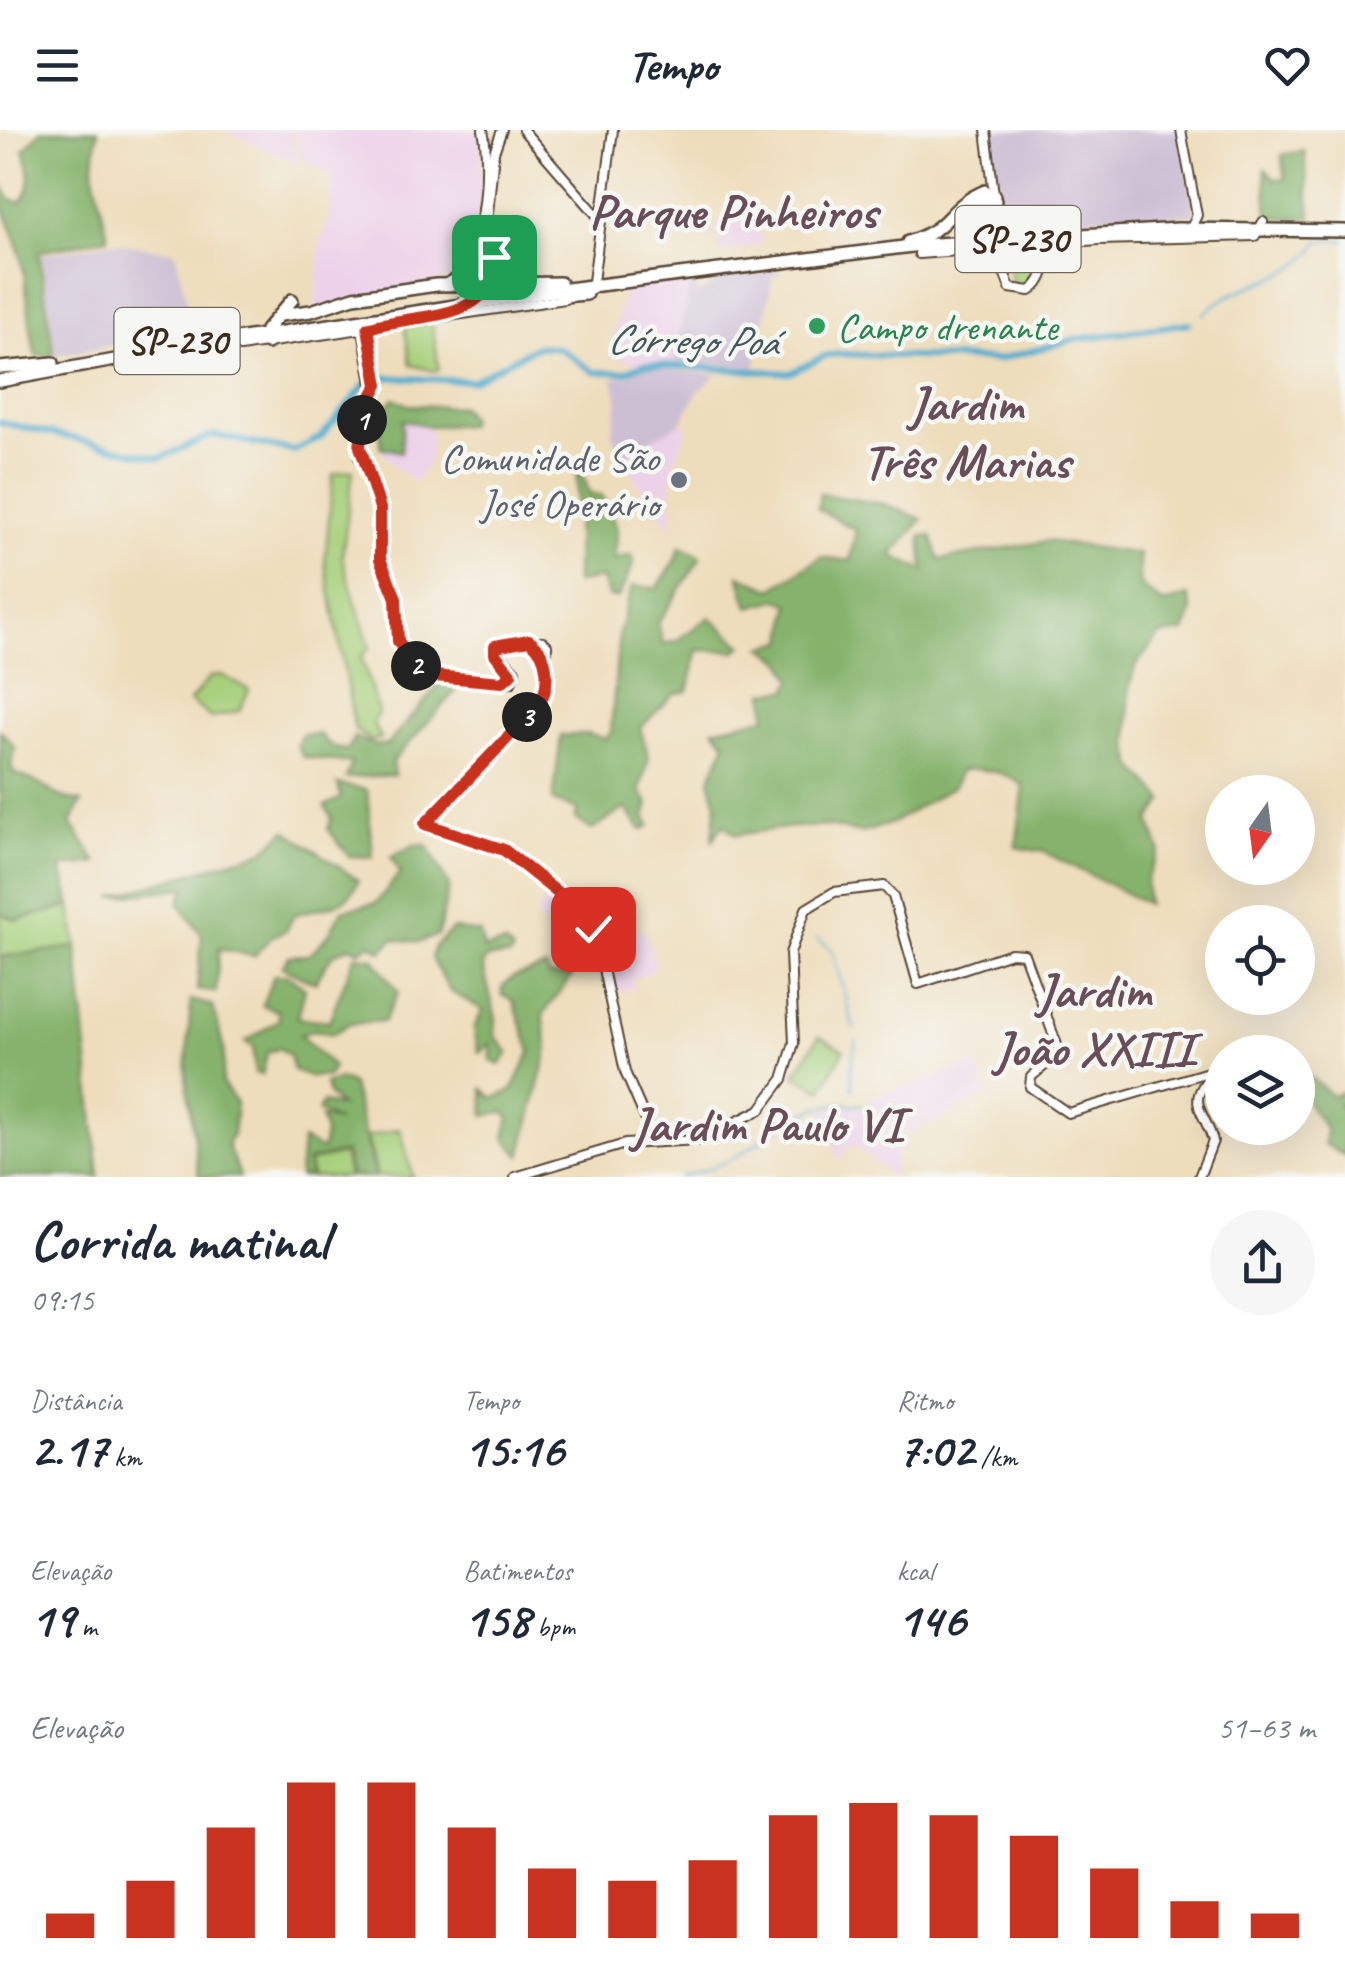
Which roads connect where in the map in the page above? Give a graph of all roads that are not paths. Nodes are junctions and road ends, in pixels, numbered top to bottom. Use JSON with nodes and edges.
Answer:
{"nodes":[{"id":1,"x":483,"y":130,"type":"edge"},
{"id":2,"x":502,"y":130,"type":"edge"},
{"id":3,"x":523,"y":130,"type":"edge"},
{"id":4,"x":613,"y":130,"type":"edge"},
{"id":5,"x":984,"y":130,"type":"edge"},
{"id":6,"x":1182,"y":130,"type":"edge"},
{"id":7,"x":990,"y":198,"type":"junction"},
{"id":8,"x":490,"y":205,"type":"junction"},
{"id":9,"x":597,"y":206,"type":"junction"},
{"id":10,"x":1198,"y":227,"type":"junction"},
{"id":11,"x":1259,"y":229,"type":"junction"},
{"id":12,"x":1345,"y":230,"type":"edge"},
{"id":13,"x":1129,"y":232,"type":"junction"},
{"id":14,"x":985,"y":235,"type":"junction"},
{"id":15,"x":1098,"y":240,"type":"junction"},
{"id":16,"x":907,"y":242,"type":"junction"},
{"id":17,"x":1057,"y":243,"type":"junction"},
{"id":18,"x":920,"y":250,"type":"junction"},
{"id":19,"x":976,"y":250,"type":"joint"},
{"id":20,"x":1044,"y":253,"type":"junction"},
{"id":21,"x":483,"y":261,"type":"junction"},
{"id":22,"x":468,"y":267,"type":"junction"},
{"id":23,"x":560,"y":283,"type":"junction"},
{"id":24,"x":436,"y":285,"type":"junction"},
{"id":25,"x":502,"y":285,"type":"junction"},
{"id":26,"x":592,"y":287,"type":"junction"},
{"id":27,"x":299,"y":318,"type":"junction"},
{"id":28,"x":368,"y":328,"type":"junction"},
{"id":29,"x":266,"y":335,"type":"junction"},
{"id":30,"x":196,"y":345,"type":"junction"},
{"id":31,"x":240,"y":347,"type":"joint"},
{"id":32,"x":0,"y":374,"type":"edge"},
{"id":33,"x":509,"y":643,"type":"junction"},
{"id":34,"x":507,"y":683,"type":"junction"},
{"id":35,"x":656,"y":1142,"type":"junction"},
{"id":36,"x":516,"y":1177,"type":"edge"},
{"id":37,"x":1198,"y":1177,"type":"edge"}],
"edges":[{"from":1,"to":22,"type":"main road"},
{"from":2,"to":8,"type":"main road"},
{"from":3,"to":9,"type":"main road"},
{"from":4,"to":9,"type":"main road"},
{"from":5,"to":7,"type":"main road"},
{"from":6,"to":10,"type":"main road"},
{"from":7,"to":14,"type":"highway"},
{"from":7,"to":16,"type":"highway"},
{"from":7,"to":20,"type":"main road","bridge":true},
{"from":8,"to":21,"type":"main road"},
{"from":8,"to":28,"type":"main road","bridge":true},
{"from":9,"to":26,"type":"main road"},
{"from":10,"to":11,"type":"highway","number":"SP-230"},
{"from":10,"to":13,"type":"highway","number":"SP-230"},
{"from":10,"to":14,"type":"highway","number":"SP-230"},
{"from":10,"to":15,"type":"main road"},
{"from":11,"to":12,"type":"highway","number":"SP-230"},
{"from":11,"to":12,"type":"highway","number":"SP-230"},
{"from":13,"to":15,"type":"highway"},
{"from":13,"to":18,"type":"highway","number":"SP-230"},
{"from":14,"to":16,"type":"highway","number":"SP-230"},
{"from":15,"to":17,"type":"main road"},
{"from":16,"to":26,"type":"highway","number":"SP-230"},
{"from":17,"to":20,"type":"main road"},
{"from":17,"to":20,"type":"main road"},
{"from":18,"to":19,"type":"highway"},
{"from":18,"to":26,"type":"highway","number":"SP-230"},
{"from":19,"to":20,"type":"main road"},
{"from":21,"to":22,"type":"main road"},
{"from":21,"to":25,"type":"main road"},
{"from":22,"to":24,"type":"main road"},
{"from":23,"to":25,"type":"highway"},
{"from":23,"to":26,"type":"highway","number":"SP-230"},
{"from":23,"to":27,"type":"highway","number":"SP-230"},
{"from":24,"to":25,"type":"highway"},
{"from":24,"to":27,"type":"highway"},
{"from":26,"to":28,"type":"main road"},
{"from":26,"to":29,"type":"highway","number":"SP-230"},
{"from":27,"to":29,"type":"highway","number":"SP-230"},
{"from":27,"to":29,"type":"highway"},
{"from":28,"to":29,"type":"main road"},
{"from":28,"to":34,"type":"main road"},
{"from":29,"to":30,"type":"highway","number":"SP-230"},
{"from":29,"to":31,"type":"main road"},
{"from":29,"to":32,"type":"highway","number":"SP-230"},
{"from":30,"to":31,"type":"highway"},
{"from":30,"to":32,"type":"highway","number":"SP-230"},
{"from":33,"to":34,"type":"main road"},
{"from":33,"to":34,"type":"main road"},
{"from":33,"to":35,"type":"main road"},
{"from":35,"to":36,"type":"main road"},
{"from":35,"to":37,"type":"main road"}]}
